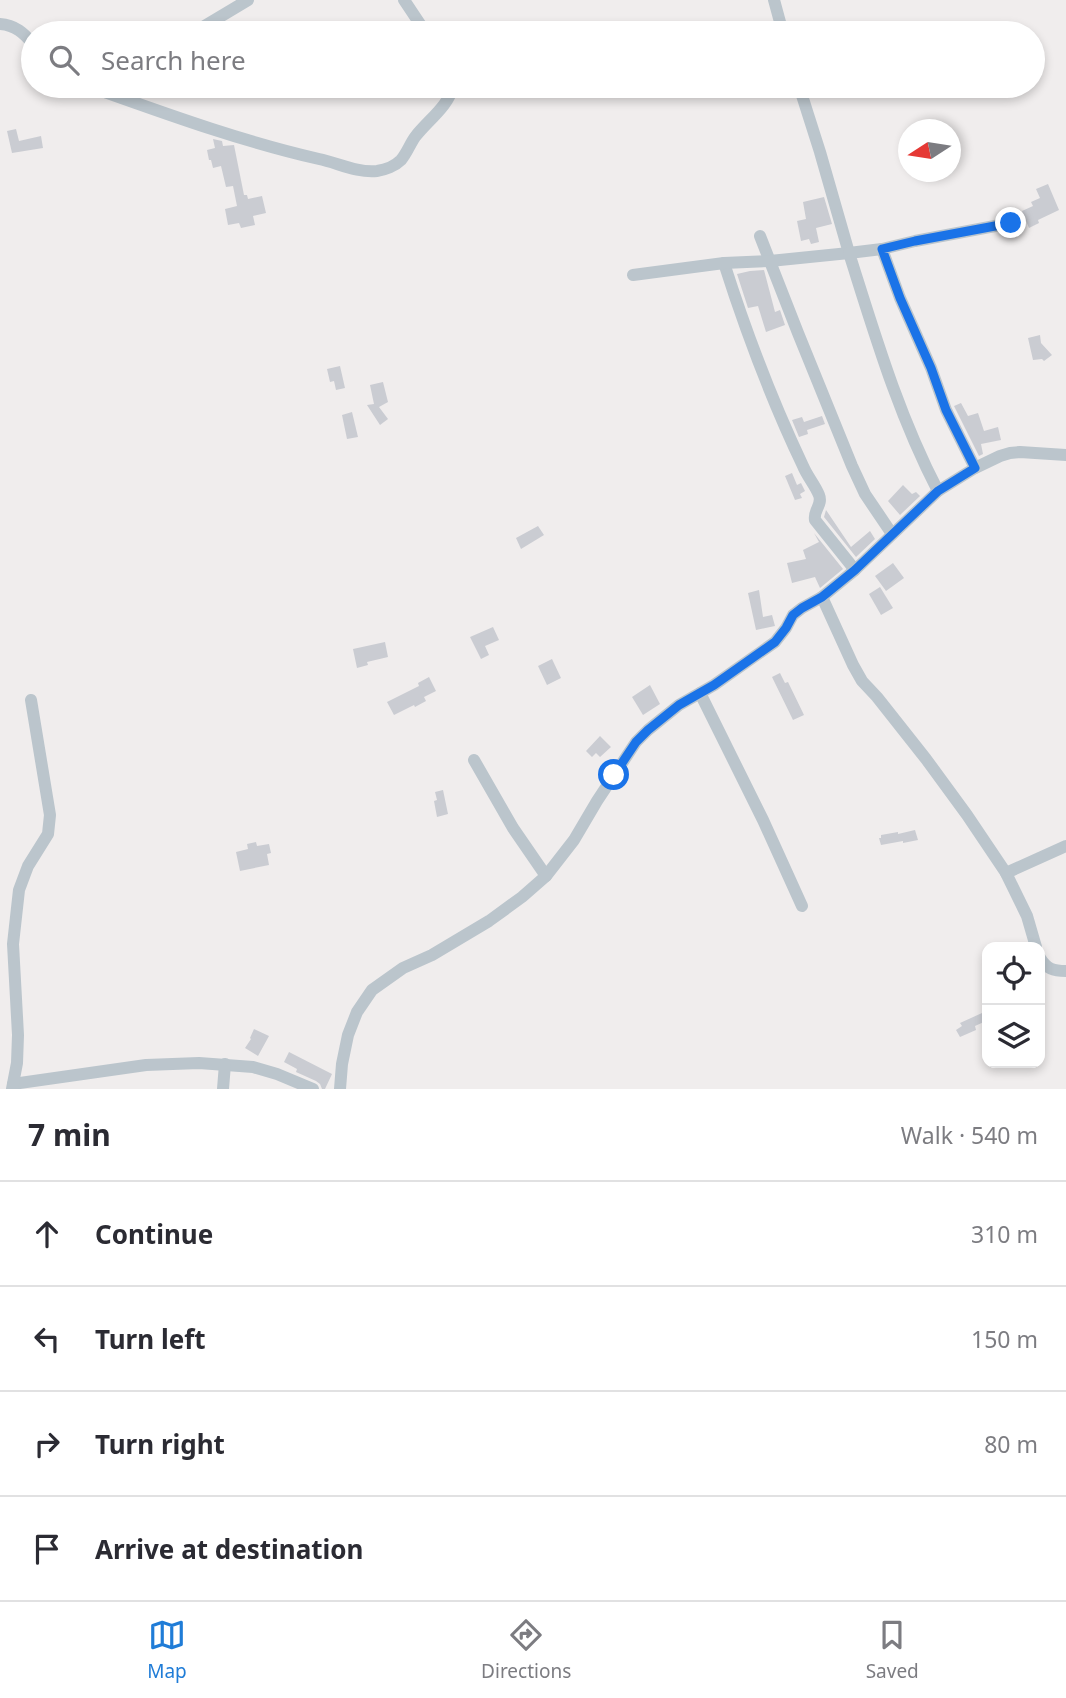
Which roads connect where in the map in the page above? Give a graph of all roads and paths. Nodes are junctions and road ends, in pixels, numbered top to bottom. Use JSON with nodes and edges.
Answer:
{"nodes":[{"id":1,"x":248,"y":0,"type":"edge"},
{"id":2,"x":404,"y":0,"type":"edge"},
{"id":3,"x":774,"y":0,"type":"edge"},
{"id":4,"x":213,"y":21,"type":"edge"},
{"id":5,"x":418,"y":21,"type":"edge"},
{"id":6,"x":780,"y":21,"type":"edge"},
{"id":7,"x":0,"y":24,"type":"edge"},
{"id":8,"x":21,"y":32,"type":"edge"},
{"id":9,"x":121,"y":98,"type":"edge"},
{"id":10,"x":448,"y":98,"type":"edge"},
{"id":11,"x":803,"y":98,"type":"edge"},
{"id":12,"x":1011,"y":223,"type":"dead end"},
{"id":13,"x":760,"y":236,"type":"dead end"},
{"id":14,"x":882,"y":249,"type":"junction"},
{"id":15,"x":849,"y":253,"type":"junction"},
{"id":16,"x":770,"y":261,"type":"junction"},
{"id":17,"x":724,"y":264,"type":"junction"},
{"id":18,"x":634,"y":275,"type":"dead end"},
{"id":19,"x":1066,"y":455,"type":"edge"},
{"id":20,"x":975,"y":468,"type":"junction"},
{"id":21,"x":938,"y":491,"type":"junction"},
{"id":22,"x":892,"y":534,"type":"junction"},
{"id":23,"x":855,"y":570,"type":"junction"},
{"id":24,"x":822,"y":597,"type":"junction"},
{"id":25,"x":700,"y":693,"type":"junction"},
{"id":26,"x":31,"y":700,"type":"dead end"},
{"id":27,"x":474,"y":760,"type":"dead end"},
{"id":28,"x":1066,"y":846,"type":"edge"},
{"id":29,"x":1006,"y":873,"type":"junction"},
{"id":30,"x":546,"y":876,"type":"junction"},
{"id":31,"x":802,"y":906,"type":"dead end"},
{"id":32,"x":1035,"y":942,"type":"edge"},
{"id":33,"x":1045,"y":967,"type":"edge"},
{"id":34,"x":1066,"y":971,"type":"edge"},
{"id":35,"x":225,"y":1064,"type":"junction"},
{"id":36,"x":13,"y":1086,"type":"edge"},
{"id":37,"x":223,"y":1089,"type":"edge"},
{"id":38,"x":313,"y":1089,"type":"edge"},
{"id":39,"x":340,"y":1089,"type":"edge"}],
"edges":[{"from":1,"to":4,"type":"street"},
{"from":2,"to":5,"type":"street"},
{"from":3,"to":6,"type":"street"},
{"from":7,"to":8,"type":"street"},
{"from":9,"to":10,"type":"street"},
{"from":11,"to":15,"type":"street"},
{"from":12,"to":14,"type":"street"},
{"from":13,"to":16,"type":"street"},
{"from":14,"to":15,"type":"street"},
{"from":14,"to":20,"type":"street"},
{"from":15,"to":16,"type":"street"},
{"from":15,"to":21,"type":"street"},
{"from":16,"to":17,"type":"street"},
{"from":16,"to":22,"type":"street"},
{"from":17,"to":18,"type":"street"},
{"from":17,"to":23,"type":"street"},
{"from":19,"to":20,"type":"street"},
{"from":20,"to":21,"type":"street"},
{"from":21,"to":22,"type":"street"},
{"from":22,"to":23,"type":"street"},
{"from":23,"to":24,"type":"street"},
{"from":24,"to":25,"type":"street"},
{"from":24,"to":29,"type":"street"},
{"from":25,"to":30,"type":"street"},
{"from":25,"to":31,"type":"street"},
{"from":26,"to":36,"type":"street"},
{"from":27,"to":30,"type":"street"},
{"from":28,"to":29,"type":"street"},
{"from":29,"to":32,"type":"street"},
{"from":30,"to":39,"type":"street"},
{"from":33,"to":34,"type":"street"},
{"from":35,"to":36,"type":"street"},
{"from":35,"to":37,"type":"street"},
{"from":35,"to":38,"type":"street"}]}
